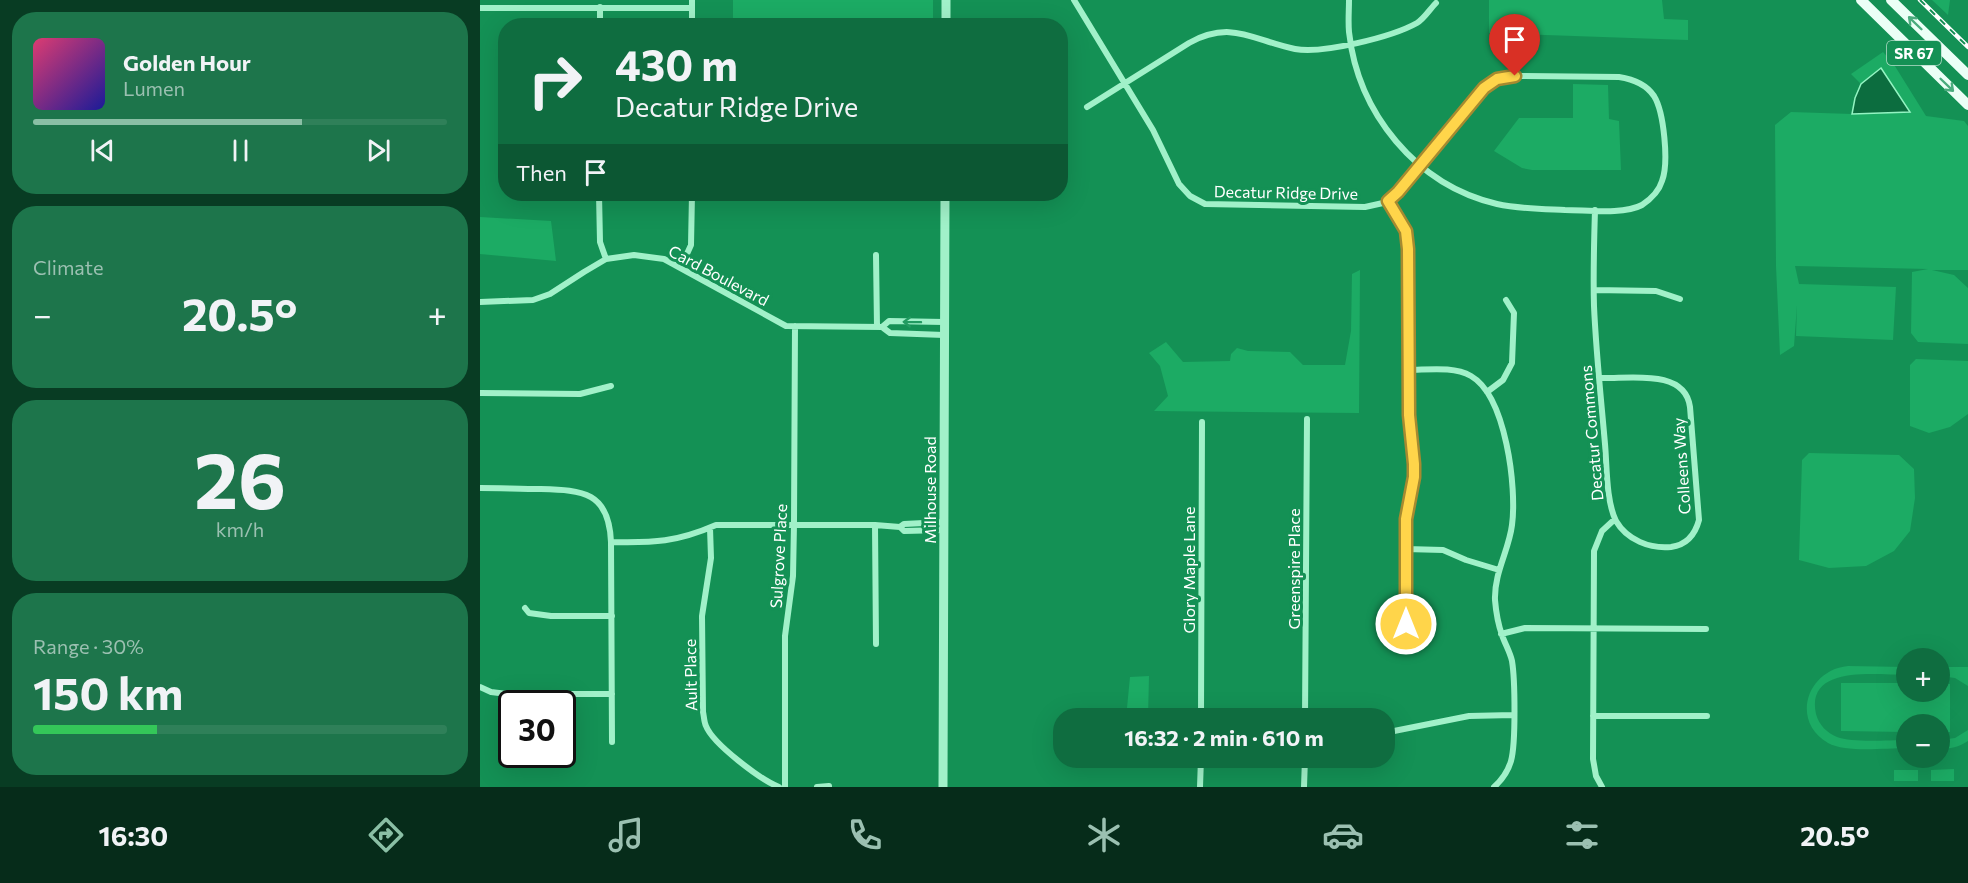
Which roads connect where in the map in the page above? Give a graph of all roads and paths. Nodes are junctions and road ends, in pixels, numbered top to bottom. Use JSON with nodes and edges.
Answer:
{"nodes":[{"id":1,"x":692,"y":0,"type":"edge"},
{"id":2,"x":946,"y":0,"type":"edge"},
{"id":3,"x":1074,"y":0,"type":"edge"},
{"id":4,"x":1349,"y":0,"type":"edge"},
{"id":5,"x":1860,"y":0,"type":"edge"},
{"id":6,"x":1892,"y":0,"type":"edge"},
{"id":7,"x":1436,"y":3,"type":"dead end"},
{"id":8,"x":600,"y":7,"type":"junction"},
{"id":9,"x":480,"y":8,"type":"edge"},
{"id":10,"x":692,"y":8,"type":"junction"},
{"id":11,"x":600,"y":18,"type":"edge"},
{"id":12,"x":693,"y":18,"type":"edge"},
{"id":13,"x":946,"y":18,"type":"edge"},
{"id":14,"x":1351,"y":44,"type":"junction"},
{"id":15,"x":1968,"y":75,"type":"edge"},
{"id":16,"x":1124,"y":84,"type":"junction"},
{"id":17,"x":1968,"y":105,"type":"edge"},
{"id":18,"x":1087,"y":107,"type":"dead end"},
{"id":19,"x":1420,"y":166,"type":"junction"},
{"id":20,"x":599,"y":201,"type":"edge"},
{"id":21,"x":692,"y":201,"type":"edge"},
{"id":22,"x":945,"y":201,"type":"edge"},
{"id":23,"x":1388,"y":201,"type":"junction"},
{"id":24,"x":1595,"y":210,"type":"junction"},
{"id":25,"x":876,"y":255,"type":"dead end"},
{"id":26,"x":606,"y":260,"type":"junction"},
{"id":27,"x":681,"y":267,"type":"junction"},
{"id":28,"x":1594,"y":290,"type":"junction"},
{"id":29,"x":1680,"y":299,"type":"dead end"},
{"id":30,"x":1506,"y":300,"type":"dead end"},
{"id":31,"x":480,"y":302,"type":"edge"},
{"id":32,"x":944,"y":322,"type":"junction"},
{"id":33,"x":795,"y":326,"type":"junction"},
{"id":34,"x":879,"y":327,"type":"junction"},
{"id":35,"x":944,"y":335,"type":"junction"},
{"id":36,"x":1408,"y":370,"type":"junction"},
{"id":37,"x":1600,"y":378,"type":"junction"},
{"id":38,"x":611,"y":386,"type":"dead end"},
{"id":39,"x":1487,"y":392,"type":"junction"},
{"id":40,"x":480,"y":393,"type":"edge"},
{"id":41,"x":1307,"y":419,"type":"dead end"},
{"id":42,"x":1202,"y":422,"type":"dead end"},
{"id":43,"x":480,"y":488,"type":"edge"},
{"id":44,"x":1615,"y":519,"type":"junction"},
{"id":45,"x":794,"y":524,"type":"junction"},
{"id":46,"x":875,"y":525,"type":"junction"},
{"id":47,"x":944,"y":526,"type":"junction"},
{"id":48,"x":710,"y":528,"type":"junction"},
{"id":49,"x":612,"y":542,"type":"junction"},
{"id":50,"x":1406,"y":549,"type":"junction"},
{"id":51,"x":1499,"y":570,"type":"junction"},
{"id":52,"x":525,"y":608,"type":"dead end"},
{"id":53,"x":612,"y":616,"type":"junction"},
{"id":54,"x":1593,"y":628,"type":"junction"},
{"id":55,"x":1706,"y":629,"type":"dead end"},
{"id":56,"x":1501,"y":634,"type":"junction"},
{"id":57,"x":1413,"y":638,"type":"dead end"},
{"id":58,"x":876,"y":644,"type":"dead end"},
{"id":59,"x":480,"y":687,"type":"edge"},
{"id":60,"x":612,"y":694,"type":"junction"},
{"id":61,"x":1201,"y":708,"type":"edge"},
{"id":62,"x":1305,"y":708,"type":"edge"},
{"id":63,"x":1514,"y":715,"type":"junction"},
{"id":64,"x":1593,"y":716,"type":"junction"},
{"id":65,"x":1707,"y":716,"type":"dead end"},
{"id":66,"x":1395,"y":731,"type":"edge"},
{"id":67,"x":612,"y":742,"type":"dead end"},
{"id":68,"x":1201,"y":768,"type":"edge"},
{"id":69,"x":1305,"y":768,"type":"edge"},
{"id":70,"x":829,"y":786,"type":"edge"},
{"id":71,"x":779,"y":787,"type":"edge"},
{"id":72,"x":785,"y":787,"type":"edge"},
{"id":73,"x":818,"y":787,"type":"edge"},
{"id":74,"x":943,"y":787,"type":"edge"},
{"id":75,"x":1200,"y":787,"type":"edge"},
{"id":76,"x":1304,"y":787,"type":"edge"},
{"id":77,"x":1494,"y":787,"type":"edge"},
{"id":78,"x":1602,"y":787,"type":"edge"}],
"edges":[{"from":1,"to":10,"type":"street"},
{"from":2,"to":13,"type":"street"},
{"from":3,"to":16,"type":"street","name":"Decatur Ridge Drive"},
{"from":4,"to":14,"type":"street"},
{"from":5,"to":17,"type":"main road","number":"SR 67","one_way":true},
{"from":15,"to":6,"type":"main road","number":"SR 67","one_way":true},
{"from":7,"to":14,"type":"street"},
{"from":8,"to":9,"type":"street"},
{"from":8,"to":10,"type":"street"},
{"from":8,"to":11,"type":"street"},
{"from":10,"to":12,"type":"street"},
{"from":14,"to":16,"type":"street"},
{"from":14,"to":19,"type":"street"},
{"from":16,"to":18,"type":"street"},
{"from":16,"to":23,"type":"street","name":"Decatur Ridge Drive"},
{"from":19,"to":23,"type":"street"},
{"from":19,"to":24,"type":"street"},
{"from":19,"to":24,"type":"street"},
{"from":20,"to":26,"type":"street"},
{"from":21,"to":27,"type":"street"},
{"from":22,"to":32,"type":"street","name":"Milhouse Road"},
{"from":23,"to":36,"type":"street"},
{"from":24,"to":28,"type":"street","name":"Decatur Commons"},
{"from":25,"to":34,"type":"street"},
{"from":26,"to":27,"type":"street","name":"Card Boulevard"},
{"from":26,"to":31,"type":"street","name":"Card Boulevard"},
{"from":27,"to":33,"type":"street","name":"Card Boulevard"},
{"from":28,"to":29,"type":"street"},
{"from":28,"to":37,"type":"street","name":"Decatur Commons"},
{"from":30,"to":39,"type":"street"},
{"from":32,"to":34,"type":"street","name":"Card Boulevard","one_way":true},
{"from":32,"to":35,"type":"street","name":"Milhouse Road"},
{"from":33,"to":34,"type":"street","name":"Card Boulevard"},
{"from":33,"to":45,"type":"street","name":"Sulgrove Place"},
{"from":34,"to":35,"type":"street","name":"Card Boulevard"},
{"from":35,"to":47,"type":"street","name":"Milhouse Road"},
{"from":36,"to":39,"type":"street"},
{"from":36,"to":50,"type":"street"},
{"from":37,"to":44,"type":"street","name":"Decatur Commons"},
{"from":37,"to":44,"type":"street","name":"Colleens Way"},
{"from":38,"to":40,"type":"street"},
{"from":39,"to":51,"type":"street"},
{"from":41,"to":62,"type":"street","name":"Greenspire Place"},
{"from":42,"to":61,"type":"street","name":"Glory Maple Lane"},
{"from":43,"to":49,"type":"street"},
{"from":44,"to":54,"type":"street","name":"Decatur Commons"},
{"from":45,"to":46,"type":"street"},
{"from":45,"to":48,"type":"street"},
{"from":45,"to":72,"type":"street","name":"Sulgrove Place"},
{"from":46,"to":47,"type":"street"},
{"from":46,"to":58,"type":"street"},
{"from":47,"to":74,"type":"street","name":"Milhouse Road"},
{"from":48,"to":49,"type":"street"},
{"from":48,"to":71,"type":"street","name":"Ault Place"},
{"from":49,"to":53,"type":"street"},
{"from":50,"to":51,"type":"street"},
{"from":50,"to":57,"type":"street"},
{"from":51,"to":56,"type":"street"},
{"from":52,"to":53,"type":"street"},
{"from":53,"to":60,"type":"street"},
{"from":54,"to":55,"type":"street"},
{"from":54,"to":56,"type":"street"},
{"from":54,"to":64,"type":"street","name":"Decatur Commons"},
{"from":56,"to":63,"type":"street"},
{"from":59,"to":60,"type":"street"},
{"from":60,"to":67,"type":"street"},
{"from":63,"to":66,"type":"street"},
{"from":63,"to":77,"type":"street"},
{"from":64,"to":65,"type":"street"},
{"from":64,"to":78,"type":"street","name":"Decatur Commons"},
{"from":68,"to":75,"type":"street"},
{"from":69,"to":76,"type":"street"},
{"from":70,"to":73,"type":"street"}]}
